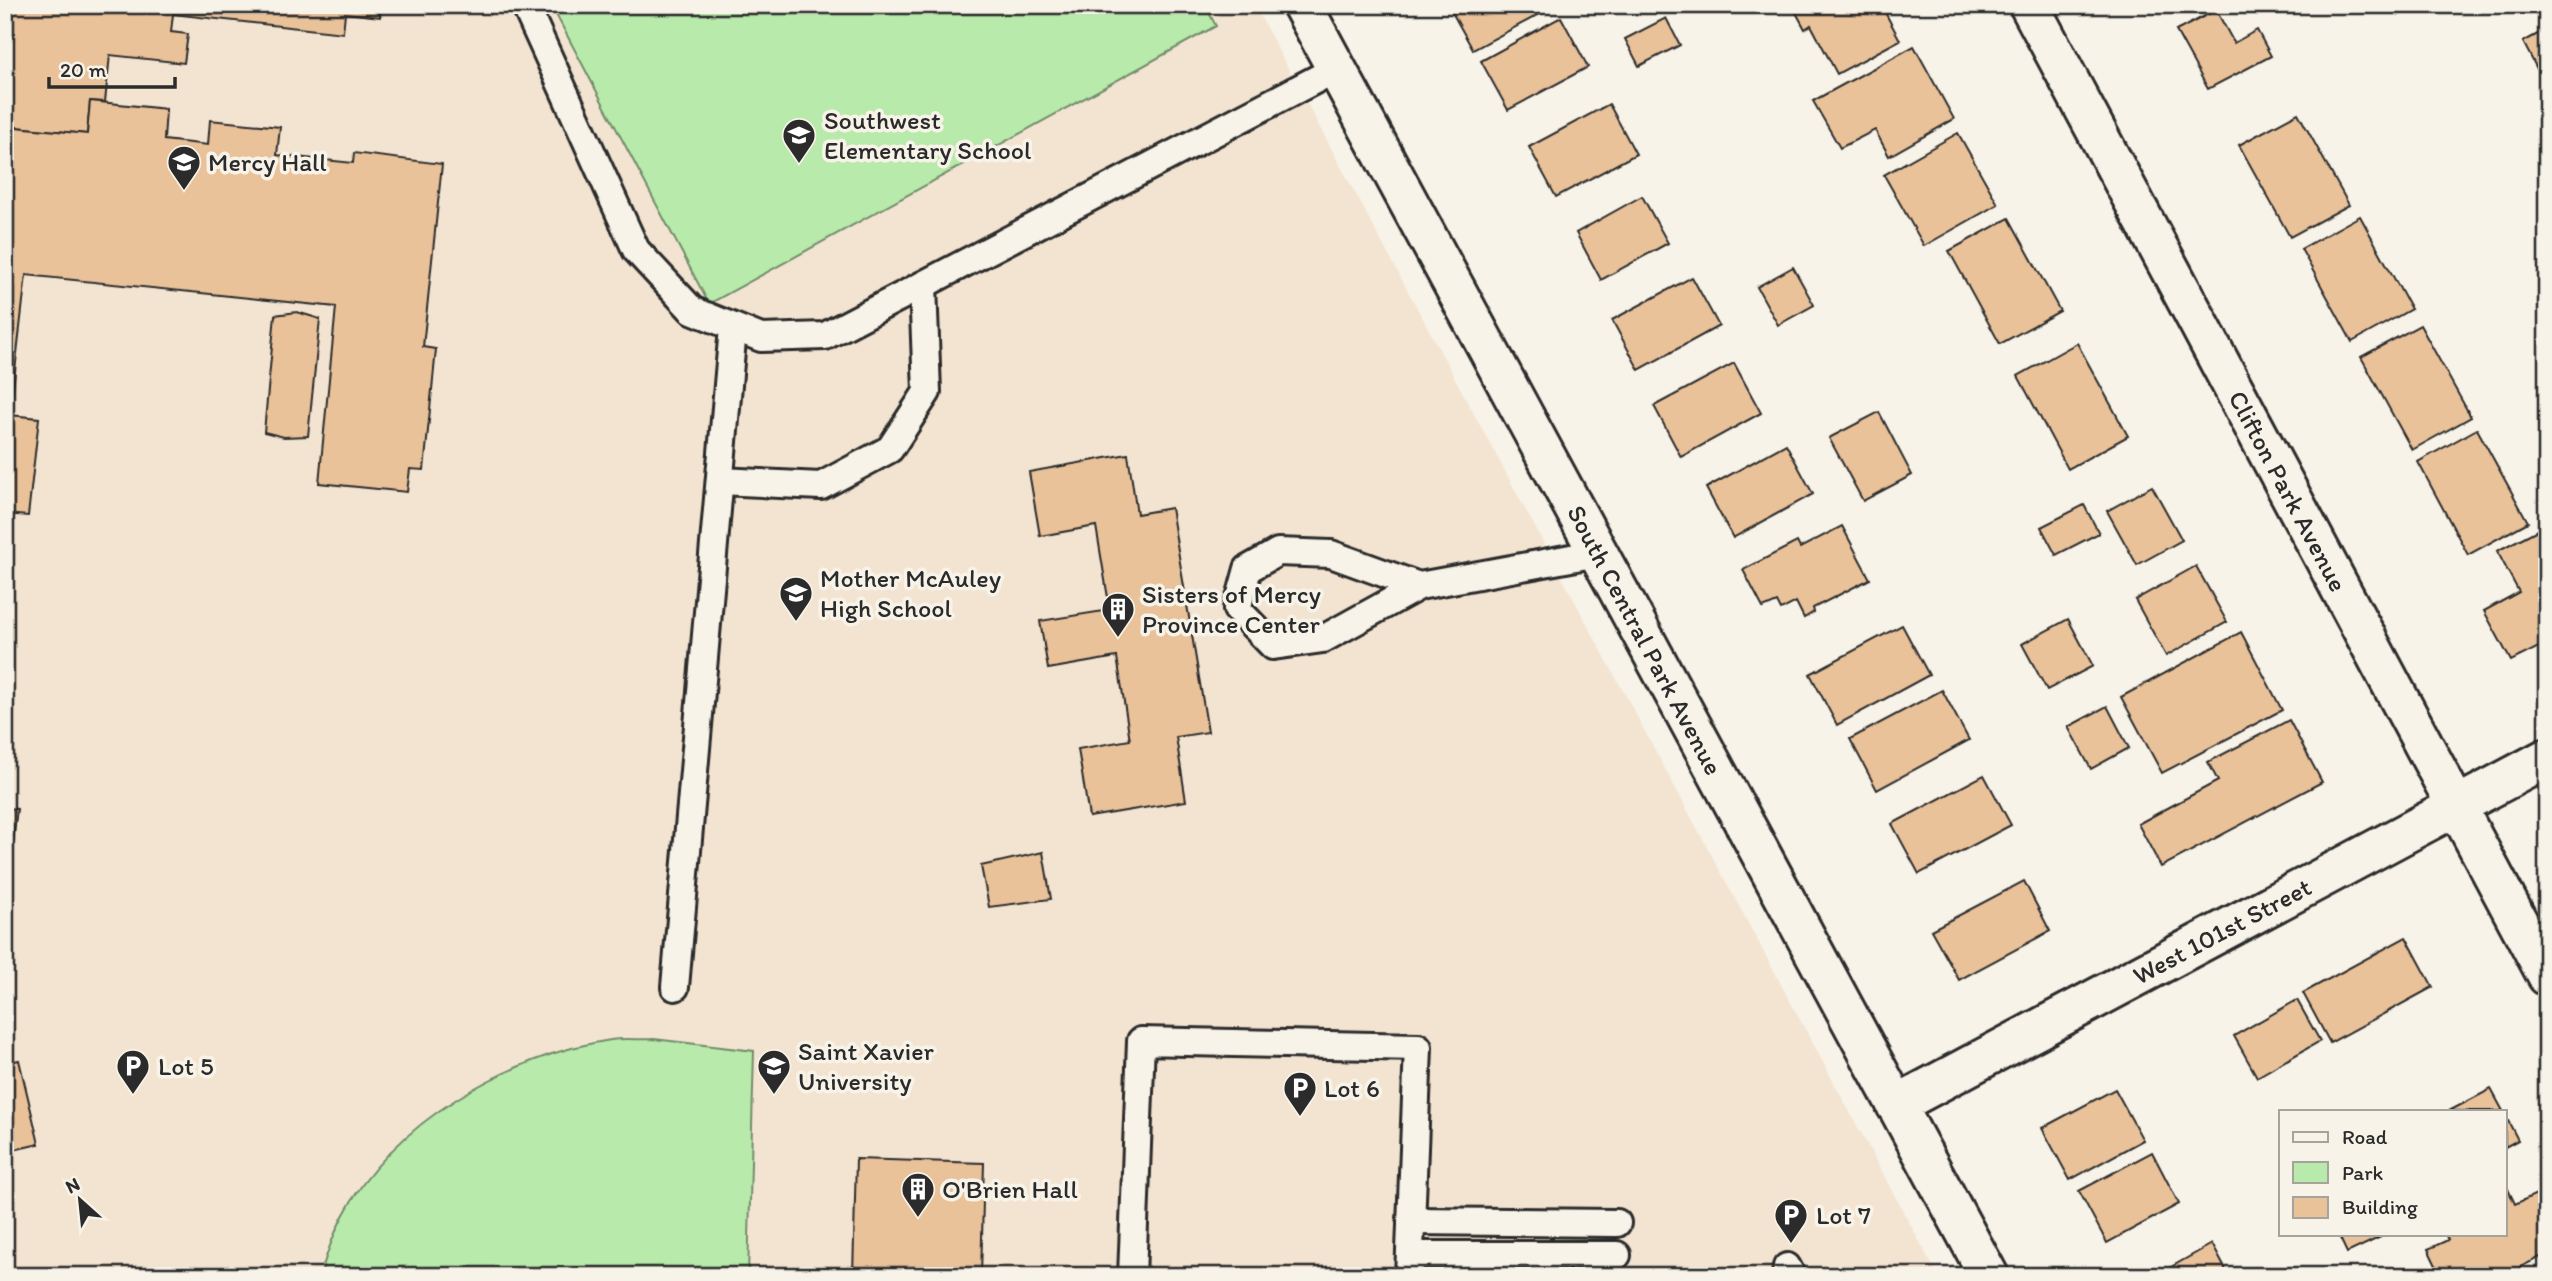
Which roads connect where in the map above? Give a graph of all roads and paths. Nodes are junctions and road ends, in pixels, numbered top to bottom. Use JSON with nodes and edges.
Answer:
{"nodes":[{"id":1,"x":525,"y":5,"type":"edge"},
{"id":2,"x":1301,"y":5,"type":"edge"},
{"id":3,"x":2029,"y":5,"type":"edge"},
{"id":4,"x":1336,"y":69,"type":"junction"},
{"id":5,"x":923,"y":285,"type":"junction"},
{"id":6,"x":733,"y":328,"type":"junction"},
{"id":7,"x":720,"y":481,"type":"junction"},
{"id":8,"x":1598,"y":553,"type":"junction"},
{"id":9,"x":1419,"y":586,"type":"junction"},
{"id":10,"x":2547,"y":758,"type":"edge"},
{"id":11,"x":2456,"y":807,"type":"junction"},
{"id":12,"x":2547,"y":976,"type":"edge"},
{"id":13,"x":675,"y":987,"type":"dead end"},
{"id":14,"x":1896,"y":1105,"type":"junction"},
{"id":15,"x":1411,"y":1221,"type":"junction"},
{"id":16,"x":1617,"y":1223,"type":"dead end"},
{"id":17,"x":1616,"y":1255,"type":"dead end"},
{"id":18,"x":1410,"y":1265,"type":"edge"},
{"id":19,"x":1132,"y":1276,"type":"edge"},
{"id":20,"x":1786,"y":1276,"type":"edge"},
{"id":21,"x":1792,"y":1276,"type":"edge"},
{"id":22,"x":1989,"y":1276,"type":"edge"}],
"edges":[{"from":1,"to":6,"type":"lane"},
{"from":2,"to":4,"type":"street","name":"South Central Park Avenue"},
{"from":3,"to":11,"type":"street","name":"Clifton Park Avenue"},
{"from":4,"to":5,"type":"lane"},
{"from":4,"to":8,"type":"street","name":"South Central Park Avenue"},
{"from":5,"to":6,"type":"lane"},
{"from":5,"to":7,"type":"lane"},
{"from":6,"to":7,"type":"lane"},
{"from":7,"to":13,"type":"lane"},
{"from":8,"to":9,"type":"lane"},
{"from":8,"to":14,"type":"street","name":"South Central Park Avenue"},
{"from":9,"to":9,"type":"lane"},
{"from":10,"to":11,"type":"street","name":"West 101st Street"},
{"from":11,"to":12,"type":"street","name":"Clifton Park Avenue"},
{"from":11,"to":14,"type":"street","name":"West 101st Street"},
{"from":14,"to":22,"type":"street","name":"South Central Park Avenue"},
{"from":15,"to":16,"type":"lane"},
{"from":15,"to":18,"type":"lane"},
{"from":15,"to":19,"type":"lane"},
{"from":17,"to":18,"type":"lane"},
{"from":20,"to":21,"type":"lane"}]}
